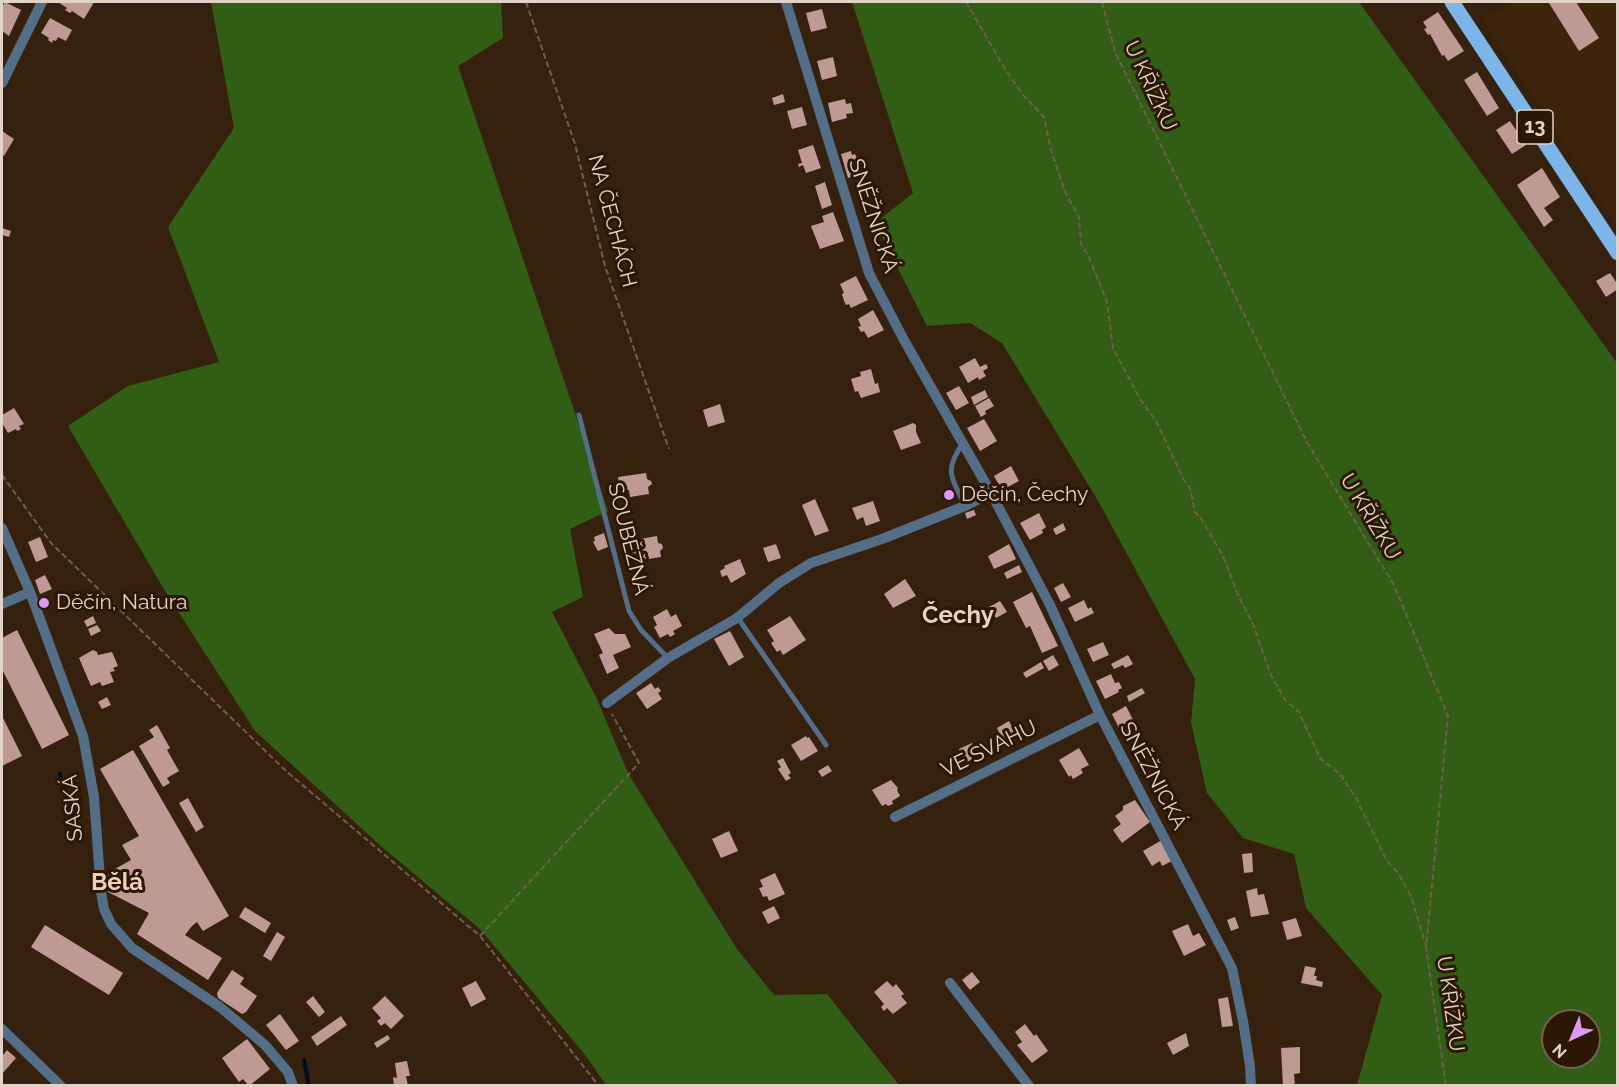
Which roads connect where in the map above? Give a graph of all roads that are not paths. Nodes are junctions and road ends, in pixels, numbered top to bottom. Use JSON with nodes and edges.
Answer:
{"nodes":[{"id":1,"x":42,"y":2,"type":"edge"},
{"id":2,"x":786,"y":2,"type":"edge"},
{"id":3,"x":1452,"y":2,"type":"edge"},
{"id":4,"x":2,"y":83,"type":"edge"},
{"id":5,"x":1617,"y":253,"type":"edge"},
{"id":6,"x":579,"y":415,"type":"dead end"},
{"id":7,"x":964,"y":441,"type":"junction"},
{"id":8,"x":991,"y":493,"type":"junction"},
{"id":9,"x":965,"y":506,"type":"junction"},
{"id":10,"x":2,"y":528,"type":"edge"},
{"id":11,"x":30,"y":592,"type":"junction"},
{"id":12,"x":2,"y":604,"type":"edge"},
{"id":13,"x":737,"y":618,"type":"junction"},
{"id":14,"x":669,"y":658,"type":"junction"},
{"id":15,"x":607,"y":703,"type":"road end"},
{"id":16,"x":1100,"y":715,"type":"junction"},
{"id":17,"x":826,"y":745,"type":"dead end"},
{"id":18,"x":895,"y":817,"type":"dead end"},
{"id":19,"x":950,"y":983,"type":"dead end"},
{"id":20,"x":2,"y":1029,"type":"edge"},
{"id":21,"x":61,"y":1086,"type":"edge"},
{"id":22,"x":294,"y":1086,"type":"edge"},
{"id":23,"x":1029,"y":1086,"type":"edge"},
{"id":24,"x":1251,"y":1086,"type":"edge"}],
"edges":[{"from":1,"to":4,"type":"street"},
{"from":2,"to":7,"type":"street","name":"SNĚŽNICKÁ"},
{"from":3,"to":5,"type":"main road","number":"13"},
{"from":6,"to":14,"type":"lane","name":"SOUBĚŽNÁ"},
{"from":7,"to":8,"type":"street","name":"SNĚŽNICKÁ"},
{"from":7,"to":9,"type":"lane"},
{"from":8,"to":9,"type":"street"},
{"from":8,"to":16,"type":"street","name":"SNĚŽNICKÁ"},
{"from":9,"to":13,"type":"street"},
{"from":10,"to":11,"type":"street","name":"SASKÁ"},
{"from":11,"to":12,"type":"street"},
{"from":11,"to":22,"type":"street","name":"SASKÁ"},
{"from":13,"to":14,"type":"street"},
{"from":13,"to":17,"type":"lane"},
{"from":14,"to":15,"type":"street"},
{"from":16,"to":18,"type":"street","name":"VE SVAHU"},
{"from":16,"to":24,"type":"street","name":"SNĚŽNICKÁ"},
{"from":19,"to":23,"type":"street"},
{"from":20,"to":21,"type":"street"}]}
